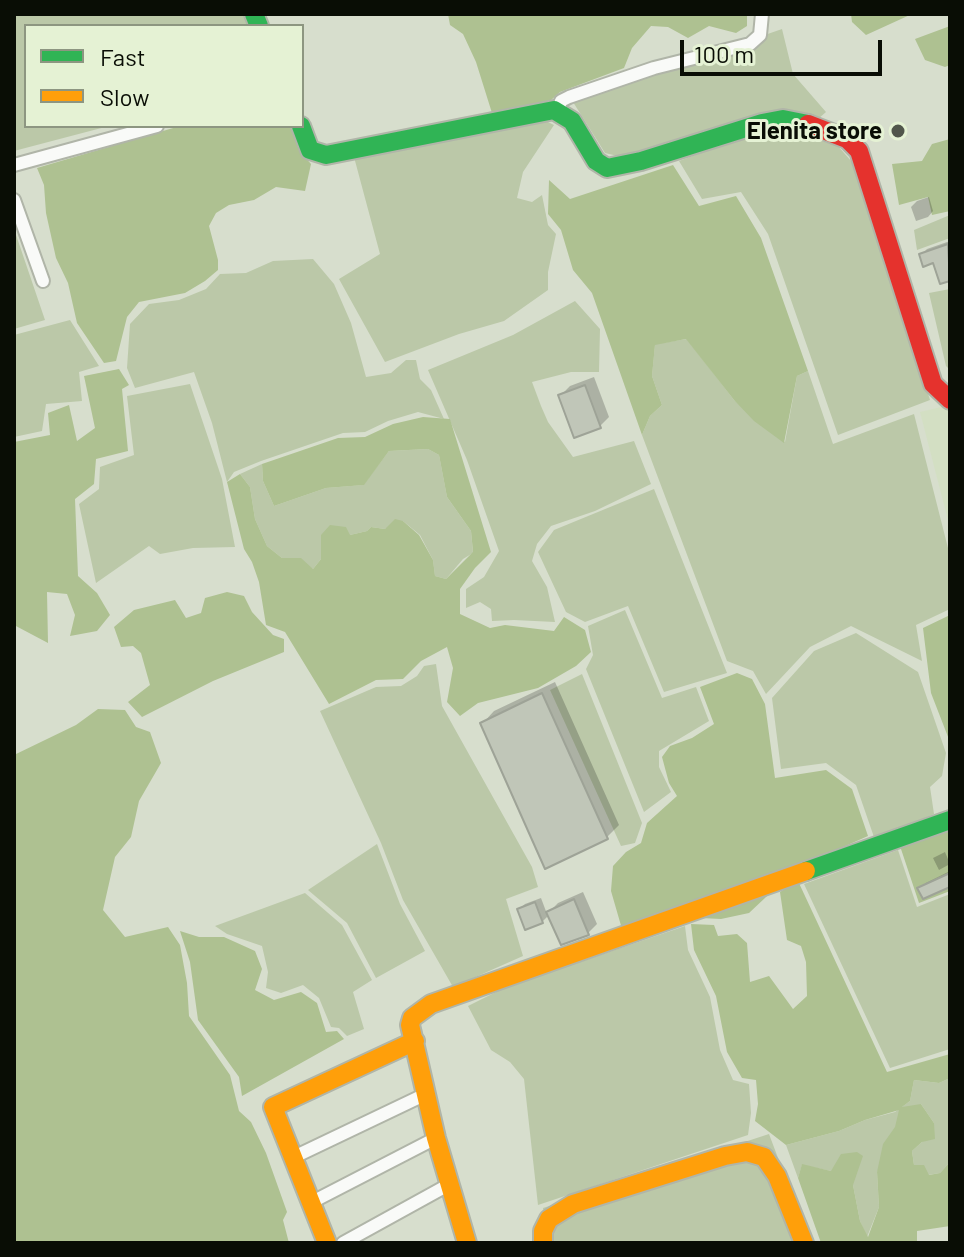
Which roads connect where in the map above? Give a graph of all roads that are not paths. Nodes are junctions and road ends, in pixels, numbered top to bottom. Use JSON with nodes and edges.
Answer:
{"nodes":[{"id":1,"x":762,"y":14,"type":"edge"},
{"id":2,"x":558,"y":111,"type":"junction"},
{"id":3,"x":150,"y":128,"type":"edge"},
{"id":4,"x":302,"y":128,"type":"edge"},
{"id":5,"x":14,"y":165,"type":"edge"},
{"id":6,"x":14,"y":200,"type":"edge"},
{"id":7,"x":43,"y":281,"type":"dead end"},
{"id":8,"x":950,"y":400,"type":"edge"},
{"id":9,"x":950,"y":820,"type":"edge"},
{"id":10,"x":415,"y":1041,"type":"junction"},
{"id":11,"x":426,"y":1094,"type":"junction"},
{"id":12,"x":436,"y":1138,"type":"junction"},
{"id":13,"x":294,"y":1157,"type":"junction"},
{"id":14,"x":450,"y":1184,"type":"junction"},
{"id":15,"x":312,"y":1202,"type":"junction"},
{"id":16,"x":464,"y":1242,"type":"edge"},
{"id":17,"x":327,"y":1243,"type":"edge"},
{"id":18,"x":343,"y":1243,"type":"edge"},
{"id":19,"x":543,"y":1243,"type":"edge"},
{"id":20,"x":804,"y":1243,"type":"edge"}],
"edges":[{"from":1,"to":2,"type":"street"},
{"from":2,"to":4,"type":"street"},
{"from":2,"to":8,"type":"street"},
{"from":3,"to":5,"type":"street"},
{"from":6,"to":7,"type":"street"},
{"from":9,"to":10,"type":"street"},
{"from":10,"to":11,"type":"street"},
{"from":10,"to":13,"type":"street"},
{"from":11,"to":12,"type":"street"},
{"from":11,"to":13,"type":"street"},
{"from":12,"to":14,"type":"street"},
{"from":12,"to":15,"type":"street"},
{"from":13,"to":15,"type":"street"},
{"from":14,"to":16,"type":"street"},
{"from":14,"to":18,"type":"street"},
{"from":15,"to":17,"type":"street"},
{"from":19,"to":20,"type":"street"}]}
